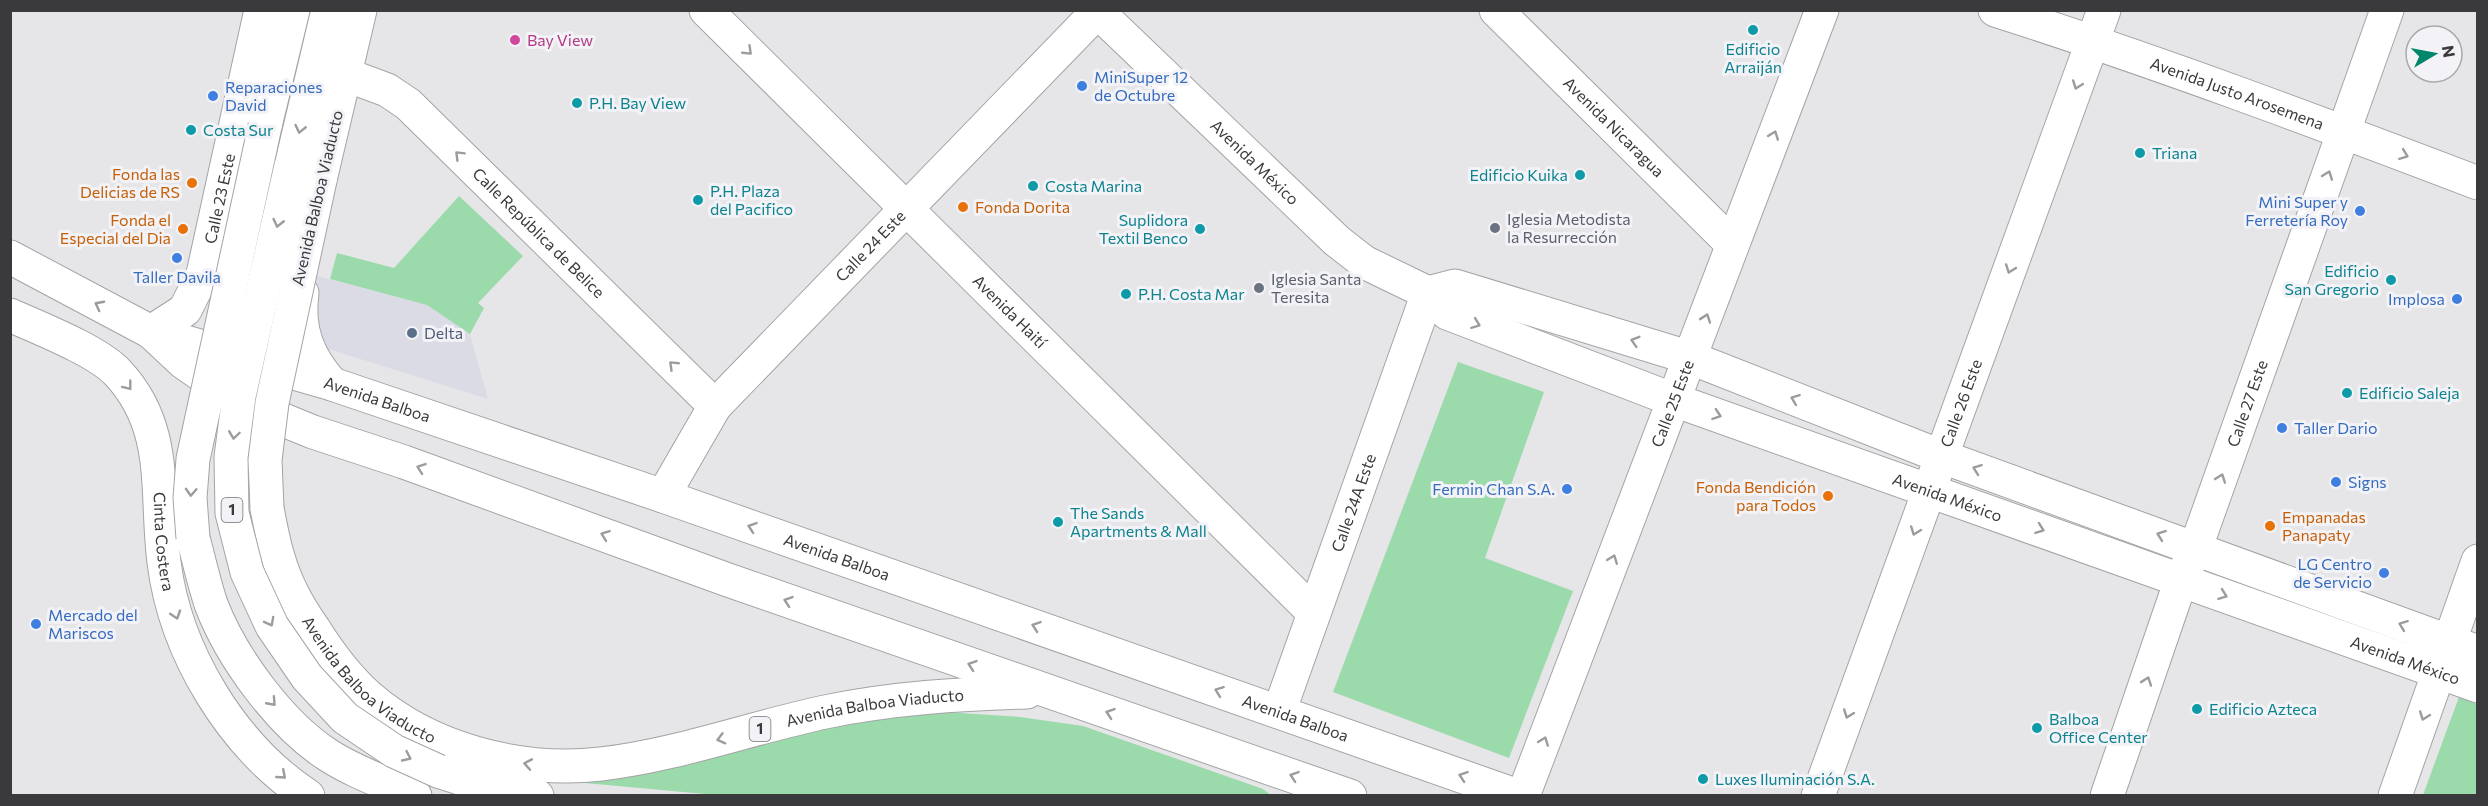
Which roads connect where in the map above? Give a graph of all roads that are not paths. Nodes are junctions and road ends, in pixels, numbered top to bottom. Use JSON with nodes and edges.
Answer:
{"nodes":[{"id":1,"x":261,"y":10,"type":"edge"},
{"id":2,"x":293,"y":10,"type":"edge"},
{"id":3,"x":328,"y":10,"type":"edge"},
{"id":4,"x":360,"y":10,"type":"edge"},
{"id":5,"x":368,"y":10,"type":"edge"},
{"id":6,"x":706,"y":10,"type":"edge"},
{"id":7,"x":1496,"y":10,"type":"edge"},
{"id":8,"x":1822,"y":10,"type":"edge"},
{"id":9,"x":1995,"y":10,"type":"edge"},
{"id":10,"x":2104,"y":10,"type":"edge"},
{"id":11,"x":2387,"y":10,"type":"edge"},
{"id":12,"x":1098,"y":11,"type":"edge"},
{"id":13,"x":2092,"y":41,"type":"junction"},
{"id":14,"x":352,"y":77,"type":"junction"},
{"id":15,"x":2343,"y":132,"type":"junction"},
{"id":16,"x":2478,"y":183,"type":"edge"},
{"id":17,"x":906,"y":209,"type":"junction"},
{"id":18,"x":1732,"y":244,"type":"junction"},
{"id":19,"x":10,"y":257,"type":"edge"},
{"id":20,"x":203,"y":274,"type":"junction"},
{"id":21,"x":1428,"y":293,"type":"junction"},
{"id":22,"x":10,"y":315,"type":"edge"},
{"id":23,"x":300,"y":318,"type":"junction"},
{"id":24,"x":151,"y":332,"type":"junction"},
{"id":25,"x":1691,"y":358,"type":"junction"},
{"id":26,"x":332,"y":384,"type":"junction"},
{"id":27,"x":1674,"y":400,"type":"junction"},
{"id":28,"x":715,"y":406,"type":"junction"},
{"id":29,"x":1943,"y":457,"type":"junction"},
{"id":30,"x":1931,"y":490,"type":"junction"},
{"id":31,"x":663,"y":496,"type":"junction"},
{"id":32,"x":2196,"y":547,"type":"junction"},
{"id":33,"x":2478,"y":561,"type":"edge"},
{"id":34,"x":2181,"y":580,"type":"junction"},
{"id":35,"x":1313,"y":612,"type":"junction"},
{"id":36,"x":2456,"y":656,"type":"edge"},
{"id":37,"x":2478,"y":686,"type":"edge"},
{"id":38,"x":1047,"y":691,"type":"junction"},
{"id":39,"x":1279,"y":712,"type":"junction"},
{"id":40,"x":308,"y":795,"type":"edge"},
{"id":41,"x":415,"y":795,"type":"edge"},
{"id":42,"x":537,"y":795,"type":"edge"},
{"id":43,"x":1350,"y":795,"type":"edge"},
{"id":44,"x":1520,"y":795,"type":"edge"},
{"id":45,"x":1818,"y":795,"type":"edge"},
{"id":46,"x":2107,"y":795,"type":"edge"},
{"id":47,"x":2395,"y":795,"type":"edge"}],
"edges":[{"from":1,"to":20,"type":"main road","name":"Calle 23 Este"},
{"from":2,"to":41,"type":"main road","one_way":true,"bridge":true},
{"from":3,"to":42,"type":"main road","name":"Avenida Balboa Viaducto","number":"1","one_way":true,"bridge":true},
{"from":38,"to":4,"type":"main road","name":"Avenida Balboa Viaducto","number":"1","one_way":true,"bridge":true},
{"from":5,"to":14,"type":"main road"},
{"from":6,"to":17,"type":"main road","name":"Avenida Haití","one_way":true},
{"from":7,"to":18,"type":"main road","name":"Avenida Nicaragua"},
{"from":18,"to":8,"type":"main road","name":"Calle 25 Este","one_way":true},
{"from":9,"to":13,"type":"main road","name":"Avenida Justo Arosemena"},
{"from":10,"to":13,"type":"main road","name":"Calle 26 Este"},
{"from":11,"to":15,"type":"main road","name":"Calle 27 Este"},
{"from":12,"to":17,"type":"main road","name":"Calle 24 Este"},
{"from":12,"to":21,"type":"main road","name":"Avenida México"},
{"from":13,"to":15,"type":"main road","name":"Avenida Justo Arosemena"},
{"from":13,"to":29,"type":"main road","name":"Calle 26 Este","one_way":true},
{"from":14,"to":23,"type":"main road"},
{"from":28,"to":14,"type":"main road","name":"Calle República de Belice","one_way":true},
{"from":15,"to":16,"type":"main road","name":"Avenida Justo Arosemena","one_way":true},
{"from":32,"to":15,"type":"main road","name":"Calle 27 Este","one_way":true},
{"from":17,"to":28,"type":"main road","name":"Calle 24 Este"},
{"from":17,"to":35,"type":"main road","name":"Avenida Haití"},
{"from":25,"to":18,"type":"main road","name":"Calle 25 Este","one_way":true},
{"from":24,"to":19,"type":"main road","name":"Avenida Balboa","one_way":true},
{"from":20,"to":23,"type":"main road"},
{"from":20,"to":24,"type":"main road","name":"Calle 23 Este"},
{"from":25,"to":21,"type":"main road","name":"Avenida México","one_way":true},
{"from":21,"to":27,"type":"main road","name":"Avenida México","one_way":true},
{"from":21,"to":35,"type":"main road","name":"Calle 24A Este"},
{"from":22,"to":40,"type":"main road","name":"Cinta Costera","one_way":true},
{"from":23,"to":26,"type":"main road"},
{"from":24,"to":26,"type":"main road","name":"Avenida Balboa"},
{"from":38,"to":24,"type":"main road","name":"Avenida Balboa","one_way":true},
{"from":25,"to":27,"type":"main road","name":"Calle 25 Este"},
{"from":29,"to":25,"type":"main road","name":"Avenida México","one_way":true},
{"from":26,"to":31,"type":"main road","name":"Avenida Balboa"},
{"from":27,"to":30,"type":"main road","name":"Avenida México","one_way":true},
{"from":44,"to":27,"type":"main road","name":"Calle 25 Este","one_way":true},
{"from":28,"to":31,"type":"main road","name":"Calle 24 Este"},
{"from":29,"to":30,"type":"main road","name":"Calle 26 Este"},
{"from":32,"to":29,"type":"main road","name":"Avenida México","one_way":true},
{"from":30,"to":34,"type":"main road","name":"Avenida México","one_way":true},
{"from":30,"to":45,"type":"main road","name":"Calle 26 Este","one_way":true},
{"from":39,"to":31,"type":"main road","name":"Avenida Balboa","one_way":true},
{"from":32,"to":34,"type":"main road","name":"Calle 27 Este"},
{"from":36,"to":32,"type":"main road","name":"Avenida México","one_way":true},
{"from":33,"to":36,"type":"main road"},
{"from":34,"to":36,"type":"main road","name":"Avenida México","one_way":true},
{"from":46,"to":34,"type":"main road","name":"Calle 27 Este","one_way":true},
{"from":35,"to":39,"type":"main road","name":"Calle 24A Este"},
{"from":36,"to":37,"type":"main road","name":"Avenida México"},
{"from":36,"to":47,"type":"main road","one_way":true},
{"from":43,"to":38,"type":"main road","name":"Avenida Balboa","number":"1","one_way":true},
{"from":44,"to":39,"type":"main road","name":"Avenida Balboa","one_way":true}]}
